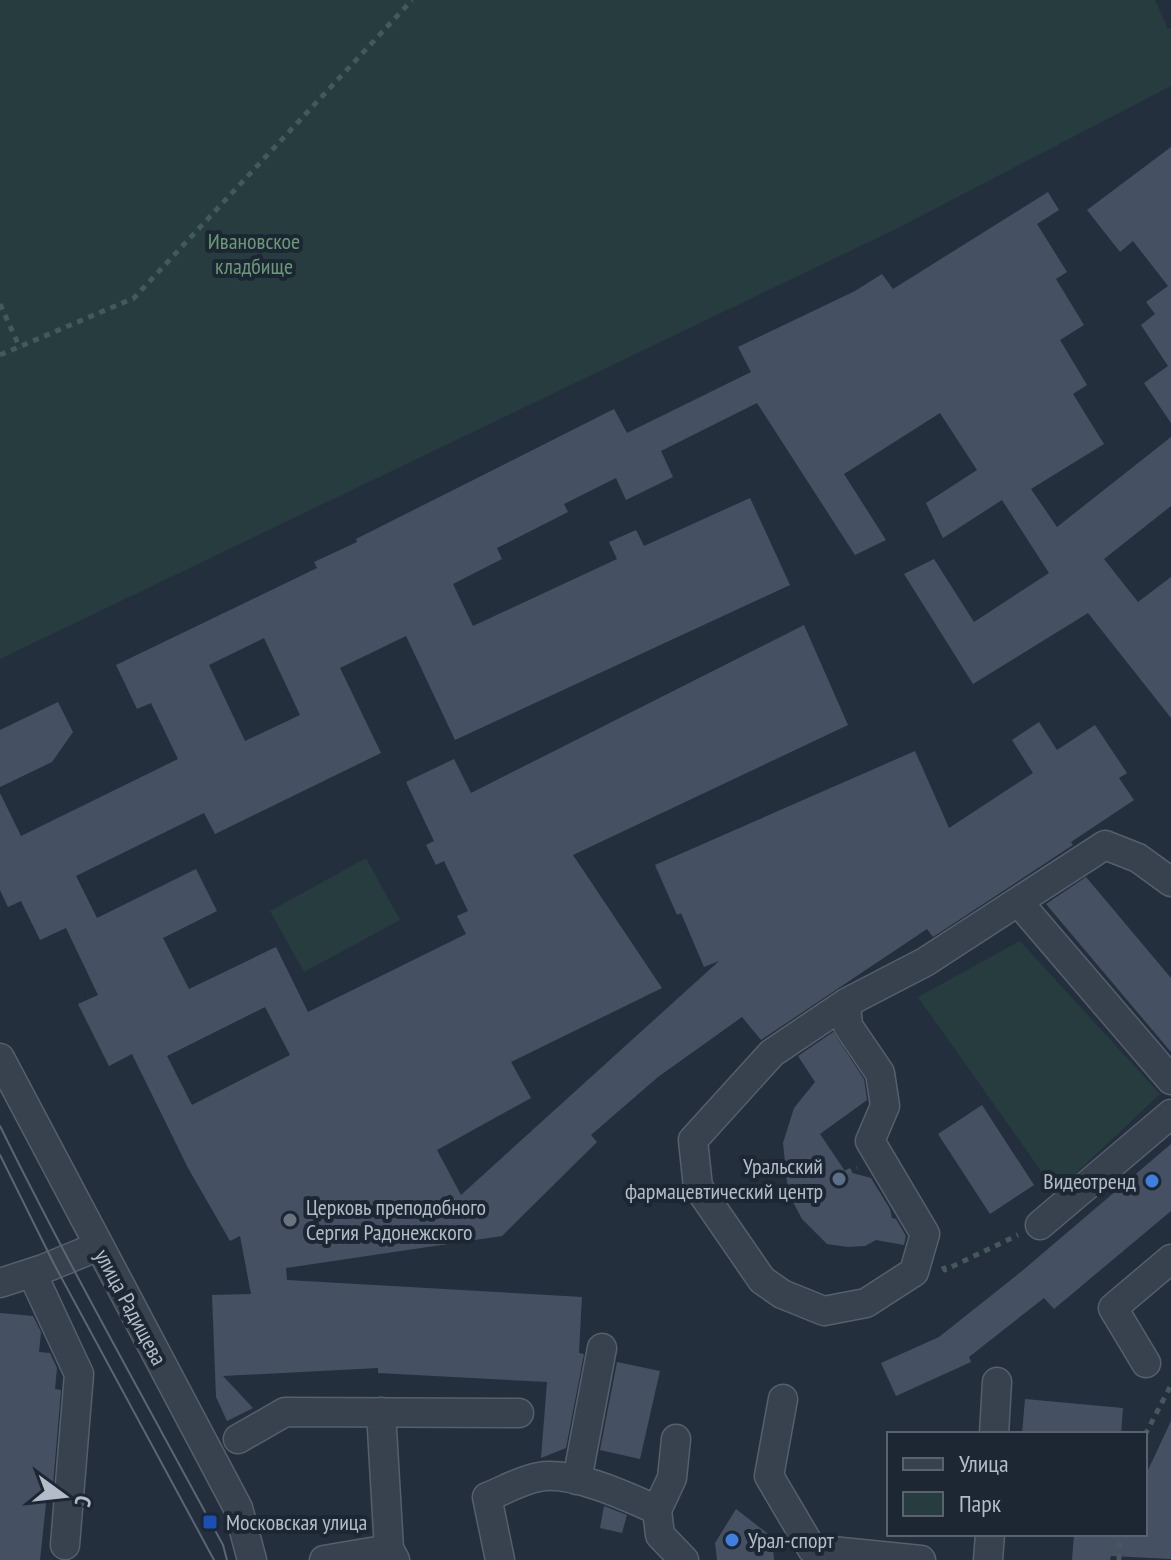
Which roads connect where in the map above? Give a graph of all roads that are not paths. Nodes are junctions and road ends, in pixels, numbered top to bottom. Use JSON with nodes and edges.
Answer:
{"nodes":[{"id":1,"x":1171,"y":882,"type":"edge"},
{"id":2,"x":1027,"y":912,"type":"dead end"},
{"id":3,"x":846,"y":1003,"type":"junction"},
{"id":4,"x":0,"y":1058,"type":"edge"},
{"id":5,"x":1171,"y":1080,"type":"edge"},
{"id":6,"x":1171,"y":1114,"type":"edge"},
{"id":7,"x":1040,"y":1225,"type":"road end"},
{"id":8,"x":99,"y":1246,"type":"junction"},
{"id":9,"x":1171,"y":1259,"type":"edge"},
{"id":10,"x":32,"y":1273,"type":"junction"},
{"id":11,"x":0,"y":1283,"type":"edge"},
{"id":12,"x":602,"y":1348,"type":"dead end"},
{"id":13,"x":1146,"y":1363,"type":"dead end"},
{"id":14,"x":997,"y":1382,"type":"dead end"},
{"id":15,"x":783,"y":1399,"type":"dead end"},
{"id":16,"x":381,"y":1412,"type":"junction"},
{"id":17,"x":519,"y":1413,"type":"dead end"},
{"id":18,"x":994,"y":1432,"type":"edge"},
{"id":19,"x":238,"y":1439,"type":"dead end"},
{"id":20,"x":676,"y":1439,"type":"dead end"},
{"id":21,"x":577,"y":1480,"type":"junction"},
{"id":22,"x":657,"y":1510,"type":"junction"},
{"id":23,"x":990,"y":1536,"type":"edge"},
{"id":24,"x":65,"y":1545,"type":"dead end"},
{"id":25,"x":392,"y":1554,"type":"edge"},
{"id":26,"x":807,"y":1554,"type":"edge"},
{"id":27,"x":252,"y":1560,"type":"edge"},
{"id":28,"x":324,"y":1560,"type":"edge"},
{"id":29,"x":500,"y":1560,"type":"edge"},
{"id":30,"x":684,"y":1560,"type":"edge"},
{"id":31,"x":921,"y":1560,"type":"edge"},
{"id":32,"x":988,"y":1560,"type":"edge"}],
"edges":[{"from":1,"to":3,"type":"street"},
{"from":2,"to":5,"type":"street"},
{"from":3,"to":3,"type":"street"},
{"from":4,"to":8,"type":"street","name":"улица Радищева"},
{"from":6,"to":7,"type":"street"},
{"from":8,"to":10,"type":"street"},
{"from":8,"to":27,"type":"street","name":"улица Радищева"},
{"from":9,"to":13,"type":"street"},
{"from":10,"to":11,"type":"street"},
{"from":10,"to":24,"type":"street"},
{"from":12,"to":21,"type":"street"},
{"from":14,"to":18,"type":"street"},
{"from":15,"to":26,"type":"street"},
{"from":16,"to":17,"type":"street"},
{"from":16,"to":19,"type":"street"},
{"from":16,"to":25,"type":"street"},
{"from":20,"to":22,"type":"street"},
{"from":21,"to":22,"type":"street"},
{"from":21,"to":29,"type":"street"},
{"from":22,"to":30,"type":"street"},
{"from":23,"to":32,"type":"street"},
{"from":25,"to":28,"type":"street"},
{"from":26,"to":31,"type":"street"}]}
